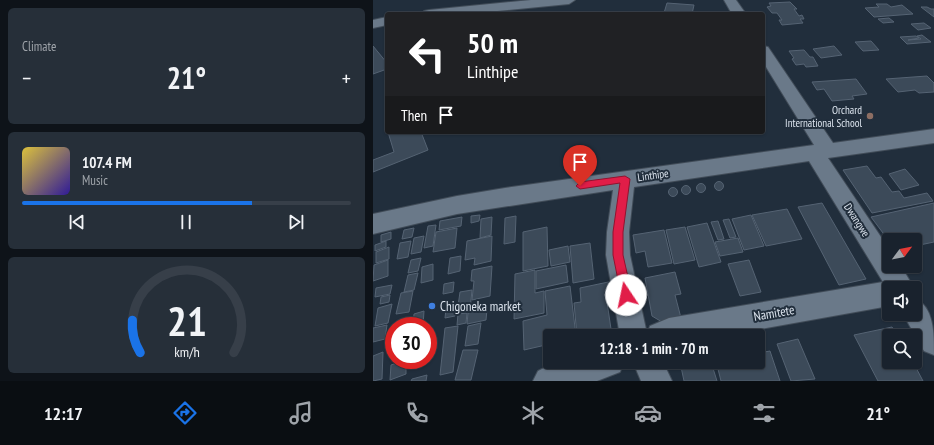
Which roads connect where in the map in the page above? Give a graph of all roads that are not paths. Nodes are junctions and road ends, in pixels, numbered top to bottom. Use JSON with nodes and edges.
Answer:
{"nodes":[{"id":1,"x":420,"y":0,"type":"edge"},
{"id":2,"x":569,"y":0,"type":"edge"},
{"id":3,"x":730,"y":0,"type":"edge"},
{"id":4,"x":550,"y":1,"type":"edge"},
{"id":5,"x":427,"y":12,"type":"edge"},
{"id":6,"x":447,"y":12,"type":"edge"},
{"id":7,"x":738,"y":12,"type":"edge"},
{"id":8,"x":385,"y":21,"type":"edge"},
{"id":9,"x":373,"y":24,"type":"edge"},
{"id":10,"x":765,"y":54,"type":"edge"},
{"id":11,"x":934,"y":136,"type":"edge"},
{"id":12,"x":820,"y":151,"type":"junction"},
{"id":13,"x":625,"y":179,"type":"junction"},
{"id":14,"x":373,"y":224,"type":"edge"},
{"id":15,"x":897,"y":281,"type":"edge"},
{"id":16,"x":882,"y":294,"type":"edge"},
{"id":17,"x":921,"y":321,"type":"edge"},
{"id":18,"x":633,"y":329,"type":"edge"},
{"id":19,"x":686,"y":329,"type":"edge"},
{"id":20,"x":934,"y":341,"type":"edge"},
{"id":21,"x":592,"y":369,"type":"edge"},
{"id":22,"x":651,"y":369,"type":"edge"},
{"id":23,"x":548,"y":381,"type":"edge"},
{"id":24,"x":657,"y":381,"type":"edge"}],
"edges":[{"from":1,"to":5,"type":"street"},
{"from":2,"to":4,"type":"street"},
{"from":3,"to":7,"type":"street"},
{"from":4,"to":6,"type":"street"},
{"from":8,"to":9,"type":"street"},
{"from":10,"to":12,"type":"street","name":"Dwangwe"},
{"from":11,"to":12,"type":"street","name":"Linthipe"},
{"from":12,"to":13,"type":"street","name":"Linthipe"},
{"from":12,"to":15,"type":"street","name":"Dwangwe"},
{"from":13,"to":14,"type":"street","name":"Linthipe"},
{"from":13,"to":18,"type":"street"},
{"from":16,"to":19,"type":"street","name":"Namitete"},
{"from":17,"to":20,"type":"street"},
{"from":21,"to":23,"type":"street"},
{"from":22,"to":24,"type":"street"}]}
